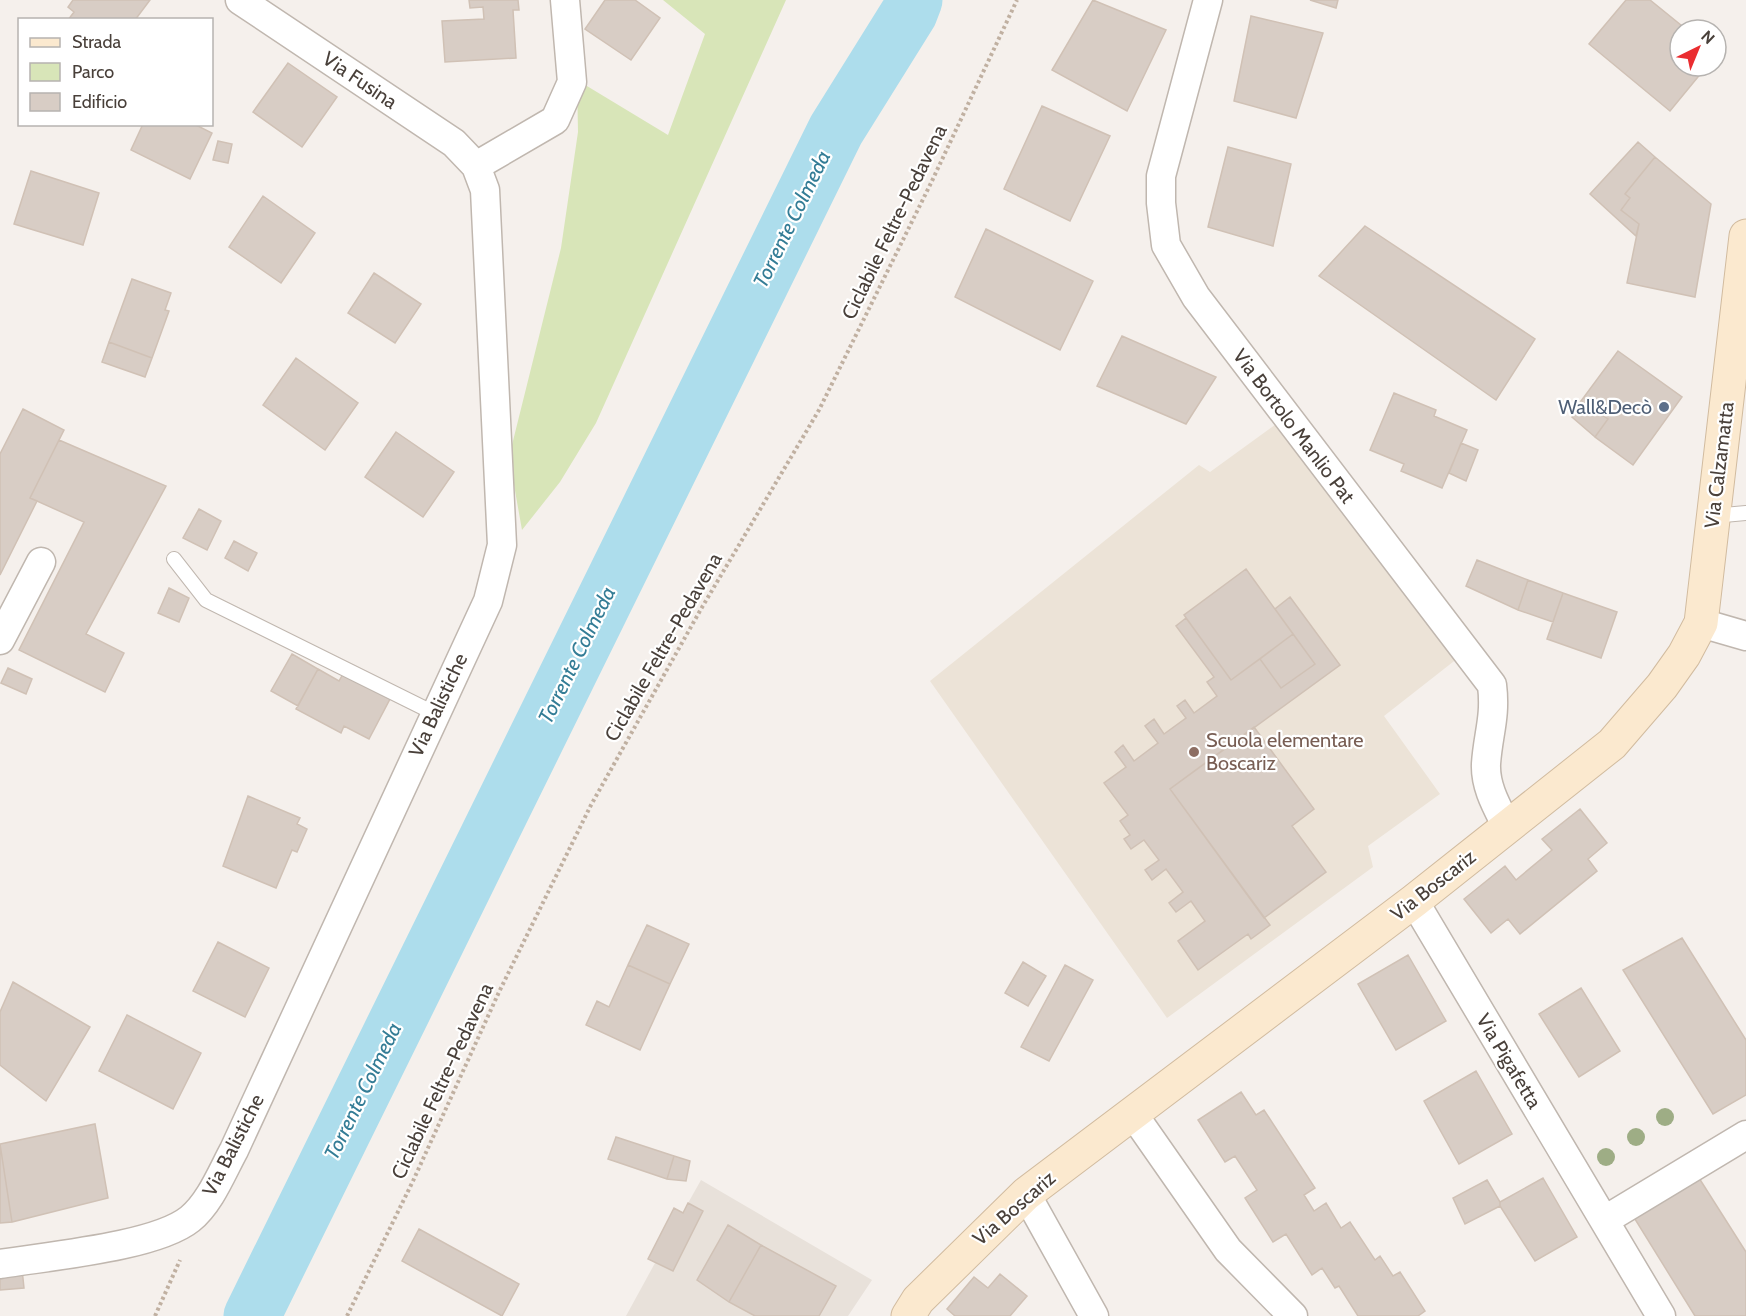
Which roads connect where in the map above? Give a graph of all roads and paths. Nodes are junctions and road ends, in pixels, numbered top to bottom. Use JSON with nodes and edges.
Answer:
{"nodes":[{"id":1,"x":240,"y":0,"type":"edge"},
{"id":2,"x":565,"y":0,"type":"edge"},
{"id":3,"x":1017,"y":0,"type":"edge"},
{"id":4,"x":1208,"y":0,"type":"edge"},
{"id":5,"x":476,"y":166,"type":"junction"},
{"id":6,"x":1746,"y":236,"type":"edge"},
{"id":7,"x":1746,"y":513,"type":"edge"},
{"id":8,"x":1713,"y":516,"type":"junction"},
{"id":9,"x":174,"y":559,"type":"dead end"},
{"id":10,"x":41,"y":562,"type":"dead end"},
{"id":11,"x":1701,"y":623,"type":"junction"},
{"id":12,"x":1746,"y":636,"type":"edge"},
{"id":13,"x":0,"y":640,"type":"edge"},
{"id":14,"x":434,"y":713,"type":"junction"},
{"id":15,"x":1507,"y":826,"type":"junction"},
{"id":16,"x":1414,"y":902,"type":"junction"},
{"id":17,"x":1133,"y":1114,"type":"junction"},
{"id":18,"x":1746,"y":1135,"type":"edge"},
{"id":19,"x":1026,"y":1194,"type":"junction"},
{"id":20,"x":191,"y":1219,"type":"junction"},
{"id":21,"x":1605,"y":1220,"type":"junction"},
{"id":22,"x":0,"y":1264,"type":"edge"},
{"id":23,"x":155,"y":1316,"type":"edge"},
{"id":24,"x":347,"y":1316,"type":"edge"},
{"id":25,"x":908,"y":1316,"type":"edge"},
{"id":26,"x":1094,"y":1316,"type":"edge"},
{"id":27,"x":1293,"y":1316,"type":"edge"},
{"id":28,"x":1661,"y":1316,"type":"edge"}],
"edges":[{"from":1,"to":5,"type":"street","name":"Via Fusina"},
{"from":2,"to":5,"type":"street"},
{"from":3,"to":24,"type":"path","name":"Ciclabile Feltre-Pedavena"},
{"from":4,"to":15,"type":"street","name":"Via Bortolo Manlio Pat"},
{"from":5,"to":14,"type":"street","name":"Via Balistiche"},
{"from":6,"to":8,"type":"street","name":"Via Calzamatta"},
{"from":7,"to":8,"type":"lane"},
{"from":8,"to":11,"type":"street","name":"Via Calzamatta"},
{"from":9,"to":14,"type":"lane"},
{"from":10,"to":13,"type":"street"},
{"from":11,"to":12,"type":"street"},
{"from":11,"to":15,"type":"street","name":"Via Boscariz"},
{"from":14,"to":20,"type":"street","name":"Via Balistiche"},
{"from":15,"to":16,"type":"street","name":"Via Boscariz"},
{"from":16,"to":17,"type":"street","name":"Via Boscariz"},
{"from":16,"to":21,"type":"street","name":"Via Pigafetta"},
{"from":17,"to":19,"type":"street","name":"Via Boscariz"},
{"from":17,"to":27,"type":"street"},
{"from":18,"to":21,"type":"street"},
{"from":19,"to":25,"type":"street","name":"Via Boscariz"},
{"from":19,"to":26,"type":"street"},
{"from":20,"to":22,"type":"street","name":"Via Balistiche"},
{"from":20,"to":23,"type":"path"},
{"from":21,"to":28,"type":"street","name":"Via Pigafetta"}]}
